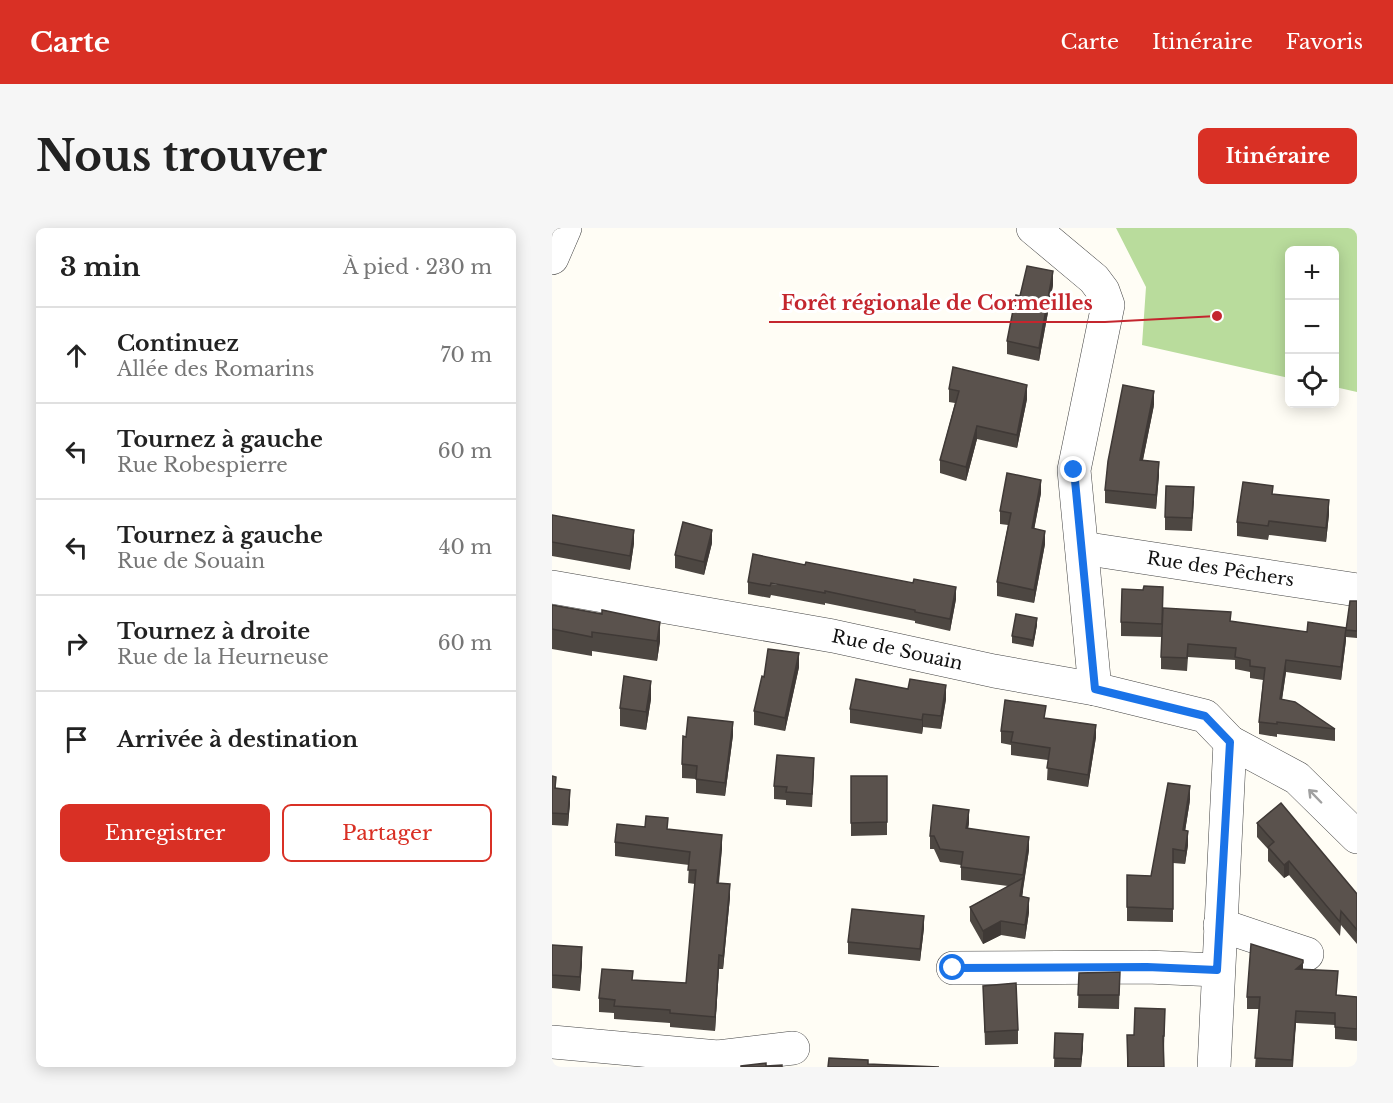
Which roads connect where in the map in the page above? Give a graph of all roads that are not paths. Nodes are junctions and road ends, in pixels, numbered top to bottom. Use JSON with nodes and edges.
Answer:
{"nodes":[{"id":1,"x":565,"y":228,"type":"edge"},
{"id":2,"x":1033,"y":228,"type":"edge"},
{"id":3,"x":552,"y":258,"type":"edge"},
{"id":4,"x":1082,"y":548,"type":"junction"},
{"id":5,"x":552,"y":586,"type":"edge"},
{"id":6,"x":1357,"y":590,"type":"edge"},
{"id":7,"x":1095,"y":689,"type":"junction"},
{"id":8,"x":1230,"y":742,"type":"junction"},
{"id":9,"x":1357,"y":837,"type":"edge"},
{"id":10,"x":1220,"y":925,"type":"junction"},
{"id":11,"x":1307,"y":954,"type":"dead end"},
{"id":12,"x":953,"y":968,"type":"dead end"},
{"id":13,"x":1217,"y":970,"type":"junction"},
{"id":14,"x":552,"y":1042,"type":"edge"},
{"id":15,"x":793,"y":1048,"type":"dead end"},
{"id":16,"x":1214,"y":1067,"type":"edge"}],
"edges":[{"from":1,"to":3,"type":"street"},
{"from":2,"to":4,"type":"street"},
{"from":4,"to":6,"type":"street","name":"Rue des Pêchers"},
{"from":4,"to":7,"type":"street"},
{"from":5,"to":7,"type":"street","name":"Rue de Souain"},
{"from":7,"to":8,"type":"street","name":"Rue de Souain"},
{"from":9,"to":8,"type":"street","name":"Rue de Souain","one_way":true},
{"from":8,"to":10,"type":"street"},
{"from":10,"to":11,"type":"street"},
{"from":10,"to":13,"type":"street"},
{"from":12,"to":13,"type":"street"},
{"from":13,"to":16,"type":"street"},
{"from":14,"to":15,"type":"street"}]}
